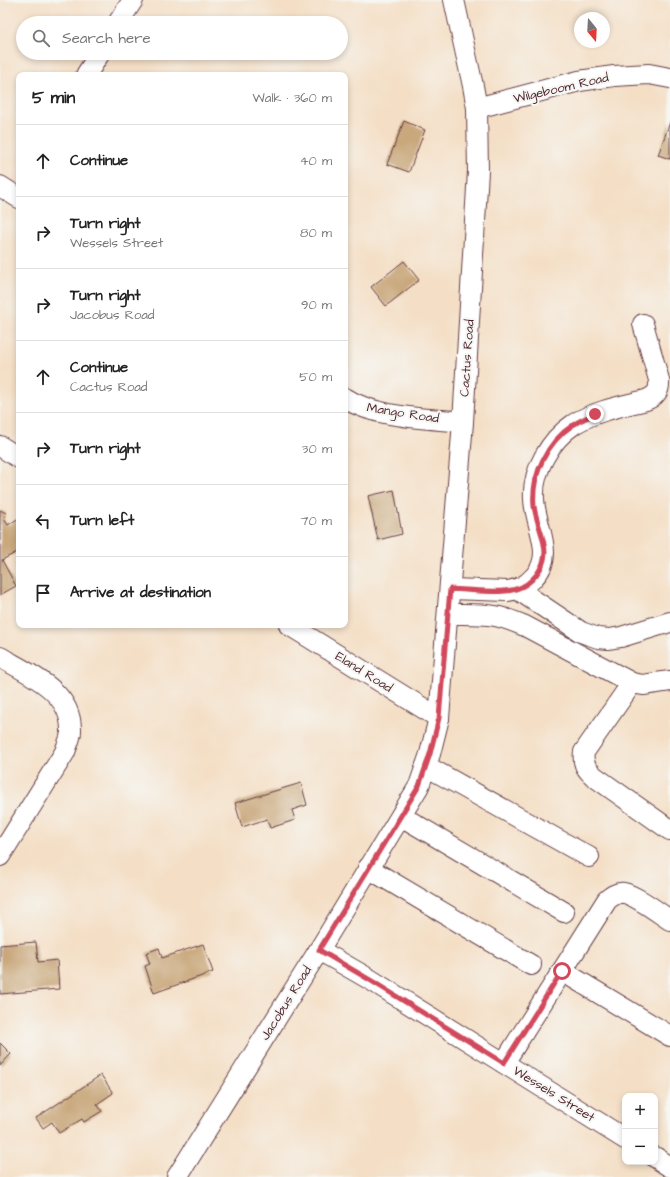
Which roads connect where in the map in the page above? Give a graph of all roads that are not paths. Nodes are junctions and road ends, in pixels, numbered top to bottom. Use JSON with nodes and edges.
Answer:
{"nodes":[{"id":1,"x":133,"y":0,"type":"edge"},
{"id":2,"x":454,"y":0,"type":"edge"},
{"id":3,"x":123,"y":16,"type":"edge"},
{"id":4,"x":96,"y":60,"type":"edge"},
{"id":5,"x":88,"y":72,"type":"edge"},
{"id":6,"x":670,"y":78,"type":"edge"},
{"id":7,"x":477,"y":108,"type":"junction"},
{"id":8,"x":643,"y":324,"type":"dead end"},
{"id":9,"x":348,"y":400,"type":"edge"},
{"id":10,"x":463,"y":422,"type":"junction"},
{"id":11,"x":0,"y":446,"type":"edge"},
{"id":12,"x":16,"y":456,"type":"edge"},
{"id":13,"x":450,"y":589,"type":"junction"},
{"id":14,"x":517,"y":589,"type":"junction"},
{"id":15,"x":448,"y":614,"type":"junction"},
{"id":16,"x":670,"y":622,"type":"edge"},
{"id":17,"x":294,"y":628,"type":"edge"},
{"id":18,"x":0,"y":657,"type":"edge"},
{"id":19,"x":670,"y":681,"type":"edge"},
{"id":20,"x":632,"y":683,"type":"junction"},
{"id":21,"x":439,"y":718,"type":"junction"},
{"id":22,"x":426,"y":766,"type":"junction"},
{"id":23,"x":401,"y":816,"type":"junction"},
{"id":24,"x":670,"y":830,"type":"edge"},
{"id":25,"x":0,"y":856,"type":"edge"},
{"id":26,"x":589,"y":857,"type":"dead end"},
{"id":27,"x":368,"y":868,"type":"junction"},
{"id":28,"x":564,"y":912,"type":"dead end"},
{"id":29,"x":670,"y":920,"type":"edge"},
{"id":30,"x":319,"y":950,"type":"junction"},
{"id":31,"x":531,"y":965,"type":"dead end"},
{"id":32,"x":562,"y":971,"type":"junction"},
{"id":33,"x":670,"y":1036,"type":"edge"},
{"id":34,"x":504,"y":1063,"type":"junction"},
{"id":35,"x":622,"y":1137,"type":"edge"},
{"id":36,"x":658,"y":1159,"type":"edge"},
{"id":37,"x":670,"y":1167,"type":"edge"},
{"id":38,"x":177,"y":1177,"type":"edge"}],
"edges":[{"from":1,"to":3,"type":"street"},
{"from":2,"to":7,"type":"street","name":"Cactus Road"},
{"from":4,"to":5,"type":"street"},
{"from":6,"to":7,"type":"street","name":"Wilgeboom Road"},
{"from":7,"to":10,"type":"street","name":"Cactus Road"},
{"from":8,"to":14,"type":"street"},
{"from":9,"to":10,"type":"street","name":"Mango Road"},
{"from":10,"to":13,"type":"street","name":"Cactus Road"},
{"from":11,"to":12,"type":"street"},
{"from":13,"to":14,"type":"street"},
{"from":13,"to":15,"type":"street","name":"Cactus Road"},
{"from":14,"to":16,"type":"street"},
{"from":15,"to":20,"type":"street"},
{"from":15,"to":21,"type":"street","name":"Cactus Road"},
{"from":17,"to":21,"type":"street","name":"Eland Road"},
{"from":18,"to":25,"type":"street"},
{"from":19,"to":20,"type":"street"},
{"from":20,"to":24,"type":"street"},
{"from":21,"to":22,"type":"street","name":"Jacobus Road"},
{"from":22,"to":23,"type":"street","name":"Jacobus Road"},
{"from":22,"to":26,"type":"street"},
{"from":23,"to":27,"type":"street","name":"Jacobus Road"},
{"from":23,"to":28,"type":"street"},
{"from":27,"to":30,"type":"street","name":"Jacobus Road"},
{"from":27,"to":31,"type":"street"},
{"from":29,"to":32,"type":"street"},
{"from":30,"to":34,"type":"street","name":"Wessels Street"},
{"from":30,"to":38,"type":"street","name":"Jacobus Road"},
{"from":32,"to":33,"type":"street"},
{"from":32,"to":34,"type":"street"},
{"from":34,"to":35,"type":"street","name":"Wessels Street"},
{"from":36,"to":37,"type":"street"}]}
